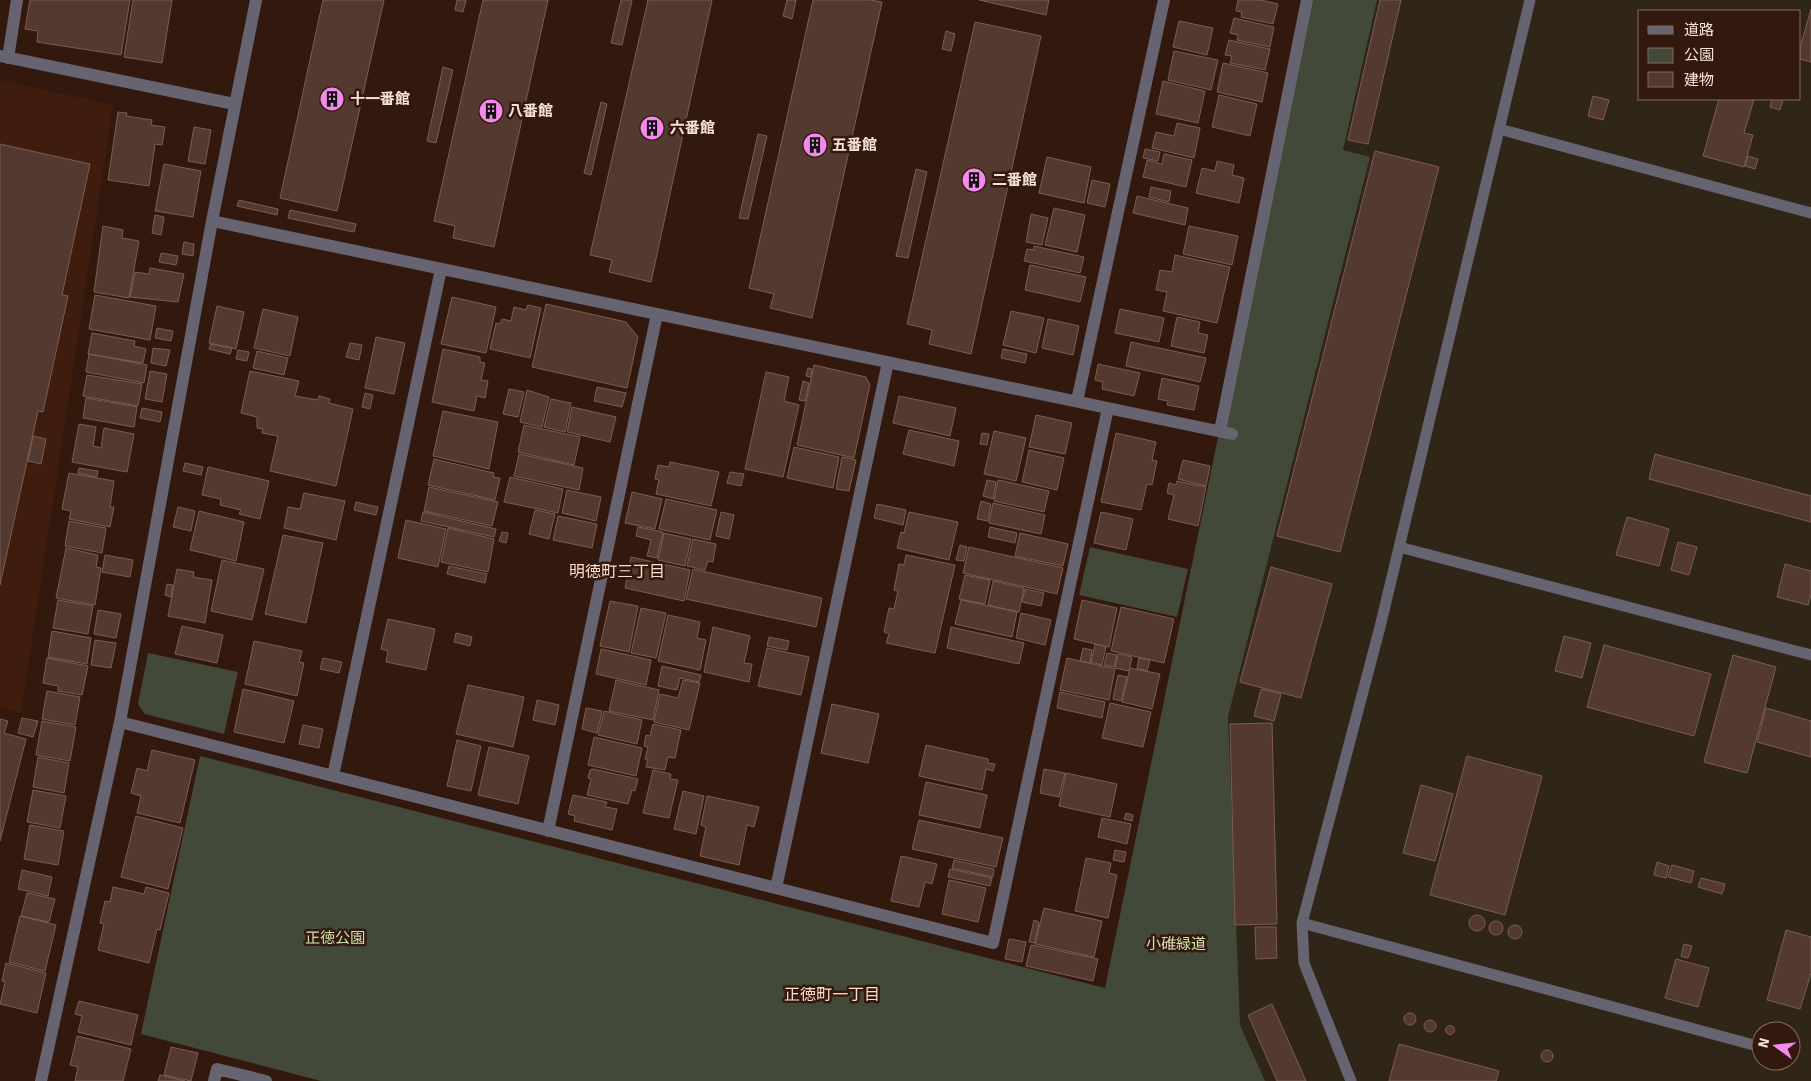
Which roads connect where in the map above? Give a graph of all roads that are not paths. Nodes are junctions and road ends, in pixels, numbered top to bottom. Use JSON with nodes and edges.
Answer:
{"nodes":[{"id":1,"x":17,"y":0,"type":"edge"},
{"id":2,"x":256,"y":0,"type":"edge"},
{"id":3,"x":1164,"y":0,"type":"edge"},
{"id":4,"x":1307,"y":0,"type":"edge"},
{"id":5,"x":1530,"y":0,"type":"edge"},
{"id":6,"x":4,"y":57,"type":"edge"},
{"id":7,"x":234,"y":104,"type":"junction"},
{"id":8,"x":1499,"y":129,"type":"junction"},
{"id":9,"x":1811,"y":213,"type":"edge"},
{"id":10,"x":212,"y":221,"type":"junction"},
{"id":11,"x":441,"y":269,"type":"junction"},
{"id":12,"x":657,"y":314,"type":"junction"},
{"id":13,"x":888,"y":362,"type":"junction"},
{"id":14,"x":1077,"y":401,"type":"junction"},
{"id":15,"x":1108,"y":408,"type":"junction"},
{"id":16,"x":1399,"y":547,"type":"junction"},
{"id":17,"x":1811,"y":656,"type":"edge"},
{"id":18,"x":120,"y":722,"type":"junction"},
{"id":19,"x":333,"y":776,"type":"junction"},
{"id":20,"x":548,"y":831,"type":"junction"},
{"id":21,"x":776,"y":888,"type":"junction"},
{"id":22,"x":1302,"y":923,"type":"junction"},
{"id":23,"x":1751,"y":1045,"type":"edge"},
{"id":24,"x":41,"y":1081,"type":"edge"},
{"id":25,"x":214,"y":1081,"type":"edge"},
{"id":26,"x":266,"y":1081,"type":"edge"},
{"id":27,"x":1351,"y":1081,"type":"edge"}],
"edges":[{"from":1,"to":6,"type":"street"},
{"from":2,"to":7,"type":"street"},
{"from":3,"to":14,"type":"street"},
{"from":4,"to":15,"type":"street"},
{"from":5,"to":8,"type":"lane"},
{"from":6,"to":7,"type":"street"},
{"from":7,"to":10,"type":"street"},
{"from":8,"to":9,"type":"lane"},
{"from":8,"to":16,"type":"lane"},
{"from":10,"to":11,"type":"street"},
{"from":10,"to":18,"type":"street"},
{"from":11,"to":12,"type":"street"},
{"from":11,"to":19,"type":"street"},
{"from":12,"to":13,"type":"street"},
{"from":12,"to":20,"type":"street"},
{"from":13,"to":14,"type":"street"},
{"from":13,"to":21,"type":"street"},
{"from":14,"to":15,"type":"street"},
{"from":15,"to":21,"type":"street"},
{"from":16,"to":17,"type":"lane"},
{"from":16,"to":22,"type":"lane"},
{"from":18,"to":19,"type":"street"},
{"from":18,"to":24,"type":"street"},
{"from":19,"to":20,"type":"street"},
{"from":20,"to":21,"type":"street"},
{"from":22,"to":23,"type":"lane"},
{"from":22,"to":27,"type":"lane"},
{"from":25,"to":26,"type":"street"}]}
